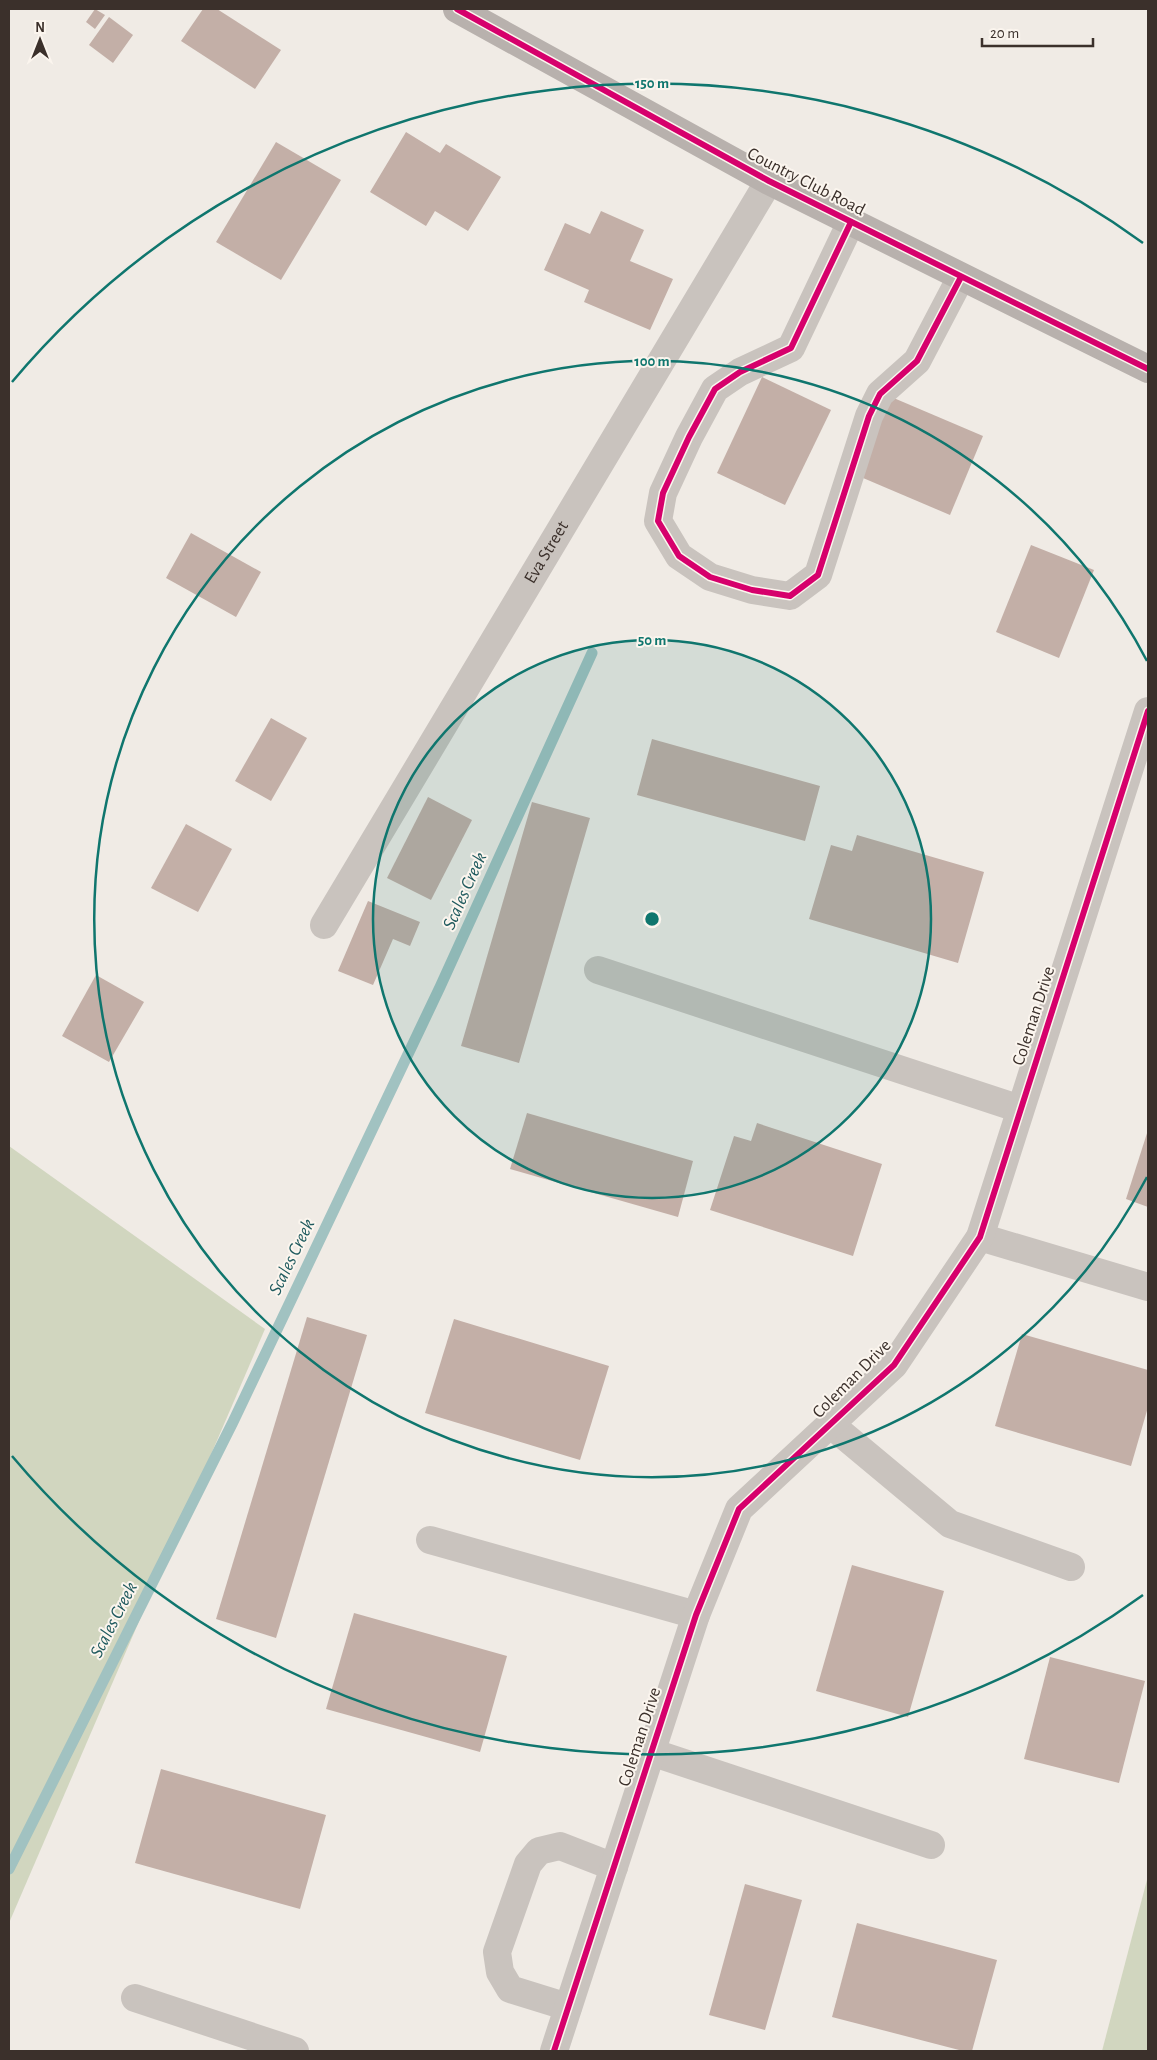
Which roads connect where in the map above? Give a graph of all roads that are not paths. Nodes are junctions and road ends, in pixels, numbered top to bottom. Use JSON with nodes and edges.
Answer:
{"nodes":[{"id":1,"x":457,"y":9,"type":"edge"},
{"id":2,"x":769,"y":181,"type":"junction"},
{"id":3,"x":851,"y":222,"type":"junction"},
{"id":4,"x":962,"y":277,"type":"junction"},
{"id":5,"x":1148,"y":369,"type":"edge"},
{"id":6,"x":1148,"y":711,"type":"edge"},
{"id":7,"x":324,"y":926,"type":"dead end"},
{"id":8,"x":598,"y":970,"type":"dead end"},
{"id":9,"x":1020,"y":1109,"type":"junction"},
{"id":10,"x":980,"y":1237,"type":"junction"},
{"id":11,"x":1148,"y":1287,"type":"edge"},
{"id":12,"x":830,"y":1424,"type":"junction"},
{"id":13,"x":430,"y":1540,"type":"dead end"},
{"id":14,"x":1071,"y":1568,"type":"dead end"},
{"id":15,"x":696,"y":1615,"type":"junction"},
{"id":16,"x":651,"y":1752,"type":"junction"},
{"id":17,"x":931,"y":1845,"type":"dead end"},
{"id":18,"x":614,"y":1867,"type":"junction"},
{"id":19,"x":135,"y":1998,"type":"dead end"},
{"id":20,"x":568,"y":2007,"type":"junction"},
{"id":21,"x":295,"y":2051,"type":"edge"},
{"id":22,"x":554,"y":2051,"type":"edge"}],
"edges":[{"from":1,"to":2,"type":"main road","name":"Country Club Road"},
{"from":2,"to":3,"type":"main road","name":"Country Club Road"},
{"from":2,"to":7,"type":"street","name":"Eva Street"},
{"from":3,"to":4,"type":"main road","name":"Country Club Road"},
{"from":3,"to":4,"type":"street"},
{"from":4,"to":5,"type":"main road","name":"Country Club Road"},
{"from":6,"to":9,"type":"street","name":"Coleman Drive"},
{"from":8,"to":9,"type":"street"},
{"from":9,"to":10,"type":"street","name":"Coleman Drive"},
{"from":10,"to":11,"type":"street"},
{"from":10,"to":12,"type":"street","name":"Coleman Drive"},
{"from":12,"to":14,"type":"street"},
{"from":12,"to":15,"type":"street","name":"Coleman Drive"},
{"from":13,"to":15,"type":"street"},
{"from":15,"to":16,"type":"street","name":"Coleman Drive"},
{"from":16,"to":17,"type":"street"},
{"from":16,"to":18,"type":"street","name":"Coleman Drive"},
{"from":18,"to":20,"type":"street","name":"Coleman Drive"},
{"from":18,"to":20,"type":"street"},
{"from":19,"to":21,"type":"street"},
{"from":20,"to":22,"type":"street","name":"Coleman Drive"}]}
